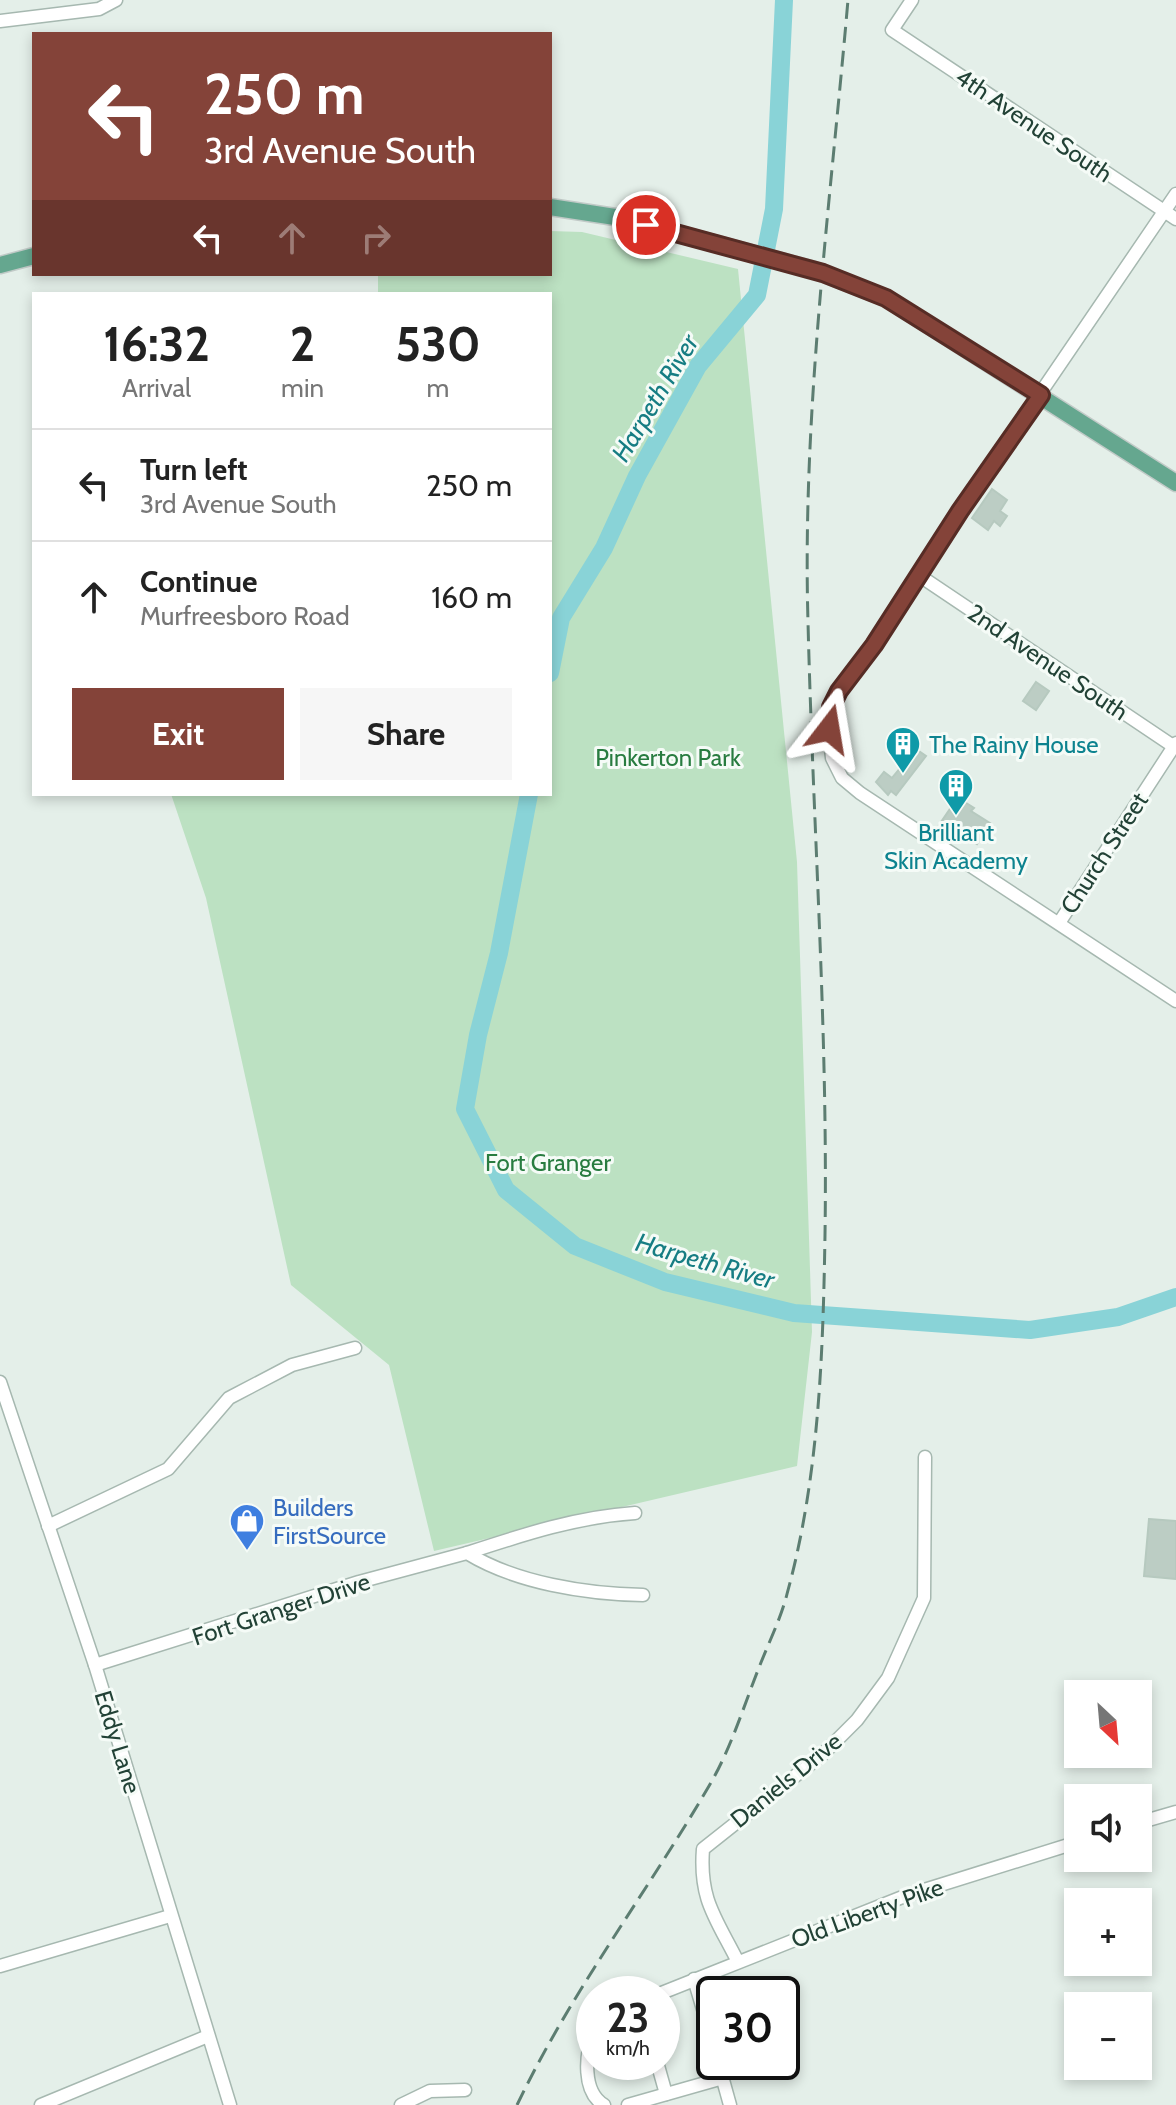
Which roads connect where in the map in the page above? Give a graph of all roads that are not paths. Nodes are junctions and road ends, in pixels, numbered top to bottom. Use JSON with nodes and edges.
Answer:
{"nodes":[{"id":1,"x":116,"y":0,"type":"edge"},
{"id":2,"x":912,"y":0,"type":"edge"},
{"id":3,"x":0,"y":21,"type":"edge"},
{"id":4,"x":1176,"y":194,"type":"edge"},
{"id":5,"x":552,"y":207,"type":"edge"},
{"id":6,"x":1164,"y":211,"type":"junction"},
{"id":7,"x":1176,"y":219,"type":"edge"},
{"id":8,"x":32,"y":257,"type":"edge"},
{"id":9,"x":0,"y":265,"type":"edge"},
{"id":10,"x":1041,"y":395,"type":"junction"},
{"id":11,"x":1176,"y":483,"type":"edge"},
{"id":12,"x":920,"y":576,"type":"junction"},
{"id":13,"x":1175,"y":746,"type":"edge"},
{"id":14,"x":1059,"y":923,"type":"junction"},
{"id":15,"x":1176,"y":1001,"type":"edge"},
{"id":16,"x":355,"y":1348,"type":"dead end"},
{"id":17,"x":0,"y":1382,"type":"edge"},
{"id":18,"x":925,"y":1457,"type":"dead end"},
{"id":19,"x":635,"y":1513,"type":"dead end"},
{"id":20,"x":48,"y":1526,"type":"junction"},
{"id":21,"x":467,"y":1553,"type":"junction"},
{"id":22,"x":643,"y":1595,"type":"dead end"},
{"id":23,"x":95,"y":1665,"type":"junction"},
{"id":24,"x":1176,"y":1812,"type":"edge"},
{"id":25,"x":1152,"y":1819,"type":"edge"},
{"id":26,"x":1064,"y":1846,"type":"edge"},
{"id":27,"x":170,"y":1916,"type":"junction"},
{"id":28,"x":738,"y":1962,"type":"junction"},
{"id":29,"x":0,"y":1966,"type":"edge"},
{"id":30,"x":694,"y":1979,"type":"junction"},
{"id":31,"x":680,"y":1985,"type":"edge"},
{"id":32,"x":696,"y":1986,"type":"edge"},
{"id":33,"x":208,"y":2036,"type":"junction"},
{"id":34,"x":589,"y":2080,"type":"edge"},
{"id":35,"x":662,"y":2080,"type":"edge"},
{"id":36,"x":716,"y":2080,"type":"edge"},
{"id":37,"x":724,"y":2080,"type":"edge"},
{"id":38,"x":465,"y":2090,"type":"dead end"},
{"id":39,"x":666,"y":2094,"type":"junction"},
{"id":40,"x":41,"y":2105,"type":"edge"},
{"id":41,"x":230,"y":2105,"type":"edge"},
{"id":42,"x":401,"y":2105,"type":"edge"},
{"id":43,"x":604,"y":2105,"type":"edge"},
{"id":44,"x":628,"y":2105,"type":"edge"},
{"id":45,"x":730,"y":2105,"type":"edge"}],
"edges":[{"from":1,"to":3,"type":"street"},
{"from":2,"to":6,"type":"street","name":"4th Avenue South"},
{"from":4,"to":6,"type":"street"},
{"from":5,"to":10,"type":"main road"},
{"from":6,"to":7,"type":"street","name":"4th Avenue South"},
{"from":6,"to":10,"type":"street"},
{"from":8,"to":9,"type":"main road"},
{"from":10,"to":11,"type":"main road"},
{"from":10,"to":12,"type":"street"},
{"from":12,"to":13,"type":"street","name":"2nd Avenue South"},
{"from":12,"to":14,"type":"street"},
{"from":13,"to":14,"type":"street","name":"Church Street"},
{"from":14,"to":15,"type":"street"},
{"from":16,"to":20,"type":"street"},
{"from":17,"to":20,"type":"street","name":"Eddy Lane"},
{"from":18,"to":28,"type":"street","name":"Daniels Drive"},
{"from":19,"to":21,"type":"street","name":"Fort Granger Drive"},
{"from":20,"to":23,"type":"street","name":"Eddy Lane"},
{"from":21,"to":22,"type":"street"},
{"from":21,"to":23,"type":"street","name":"Fort Granger Drive"},
{"from":23,"to":27,"type":"street","name":"Eddy Lane"},
{"from":24,"to":25,"type":"street"},
{"from":26,"to":28,"type":"street","name":"Old Liberty Pike"},
{"from":27,"to":29,"type":"street"},
{"from":27,"to":33,"type":"street","name":"Eddy Lane"},
{"from":28,"to":30,"type":"street","name":"Old Liberty Pike"},
{"from":30,"to":31,"type":"street","name":"Old Liberty Pike"},
{"from":30,"to":32,"type":"street"},
{"from":33,"to":40,"type":"street"},
{"from":33,"to":41,"type":"street","name":"Eddy Lane"},
{"from":34,"to":43,"type":"street"},
{"from":35,"to":39,"type":"street"},
{"from":36,"to":39,"type":"street"},
{"from":37,"to":45,"type":"street"},
{"from":38,"to":42,"type":"street"},
{"from":39,"to":44,"type":"street"}]}
